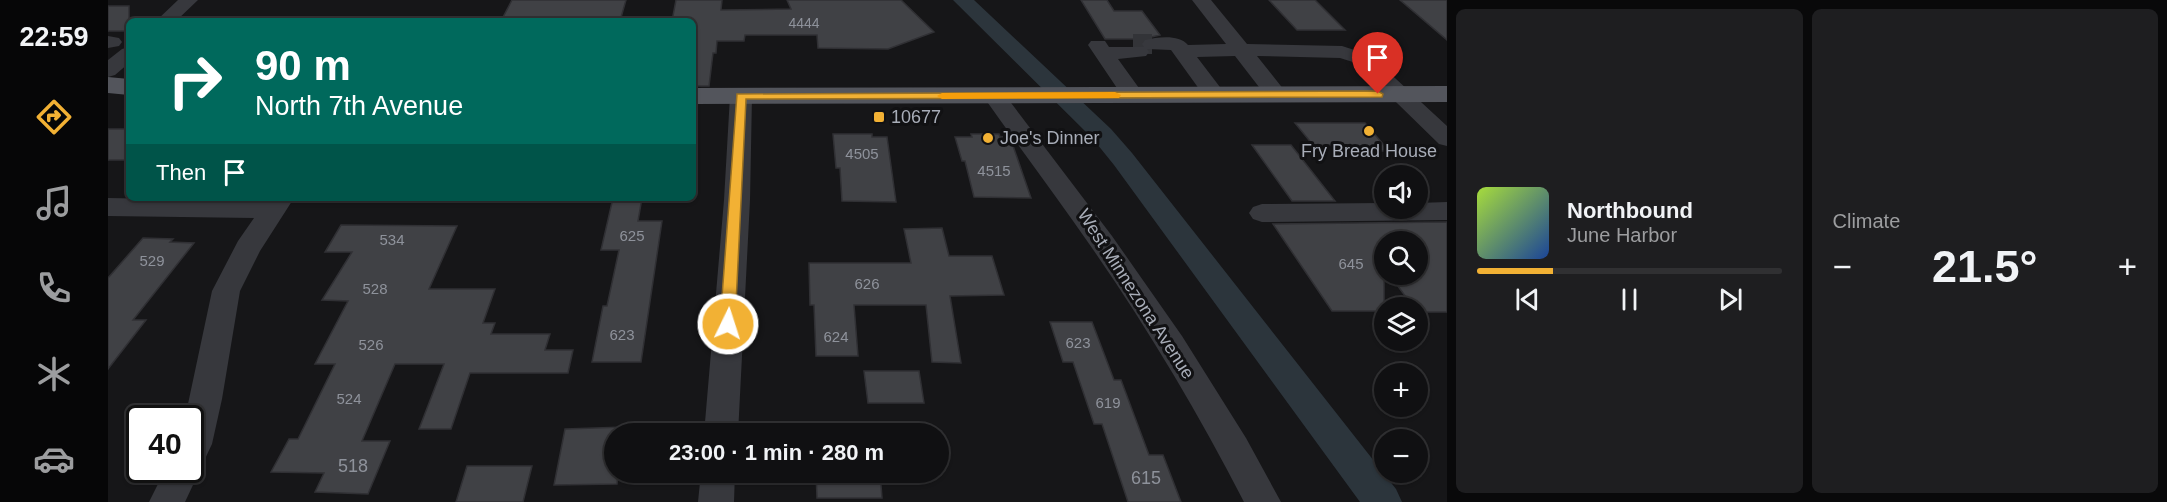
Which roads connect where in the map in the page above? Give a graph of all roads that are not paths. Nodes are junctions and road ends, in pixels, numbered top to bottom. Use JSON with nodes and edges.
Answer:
{"nodes":[{"id":1,"x":189,"y":0,"type":"edge"},
{"id":2,"x":1201,"y":0,"type":"edge"},
{"id":3,"x":168,"y":18,"type":"edge"},
{"id":4,"x":116,"y":46,"type":"edge"},
{"id":5,"x":1241,"y":50,"type":"junction"},
{"id":6,"x":1186,"y":55,"type":"junction"},
{"id":7,"x":108,"y":71,"type":"edge"},
{"id":8,"x":108,"y":86,"type":"edge"},
{"id":9,"x":126,"y":87,"type":"edge"},
{"id":10,"x":1402,"y":94,"type":"junction"},
{"id":11,"x":1447,"y":94,"type":"edge"},
{"id":12,"x":1133,"y":95,"type":"junction"},
{"id":13,"x":1215,"y":95,"type":"junction"},
{"id":14,"x":1277,"y":95,"type":"junction"},
{"id":15,"x":696,"y":96,"type":"edge"},
{"id":16,"x":741,"y":96,"type":"junction"},
{"id":17,"x":994,"y":96,"type":"junction"},
{"id":18,"x":1447,"y":139,"type":"edge"},
{"id":19,"x":277,"y":204,"type":"edge"},
{"id":20,"x":108,"y":207,"type":"edge"},
{"id":21,"x":1447,"y":211,"type":"edge"},
{"id":22,"x":1262,"y":213,"type":"dead end"},
{"id":23,"x":204,"y":407,"type":"edge"},
{"id":24,"x":722,"y":423,"type":"edge"},
{"id":25,"x":176,"y":483,"type":"edge"},
{"id":26,"x":717,"y":483,"type":"edge"},
{"id":27,"x":167,"y":502,"type":"edge"},
{"id":28,"x":716,"y":502,"type":"edge"},
{"id":29,"x":1263,"y":502,"type":"edge"}],
"edges":[{"from":1,"to":3,"type":"street"},
{"from":2,"to":5,"type":"street"},
{"from":4,"to":7,"type":"street"},
{"from":5,"to":6,"type":"street"},
{"from":5,"to":10,"type":"street"},
{"from":5,"to":14,"type":"street"},
{"from":6,"to":12,"type":"street"},
{"from":6,"to":13,"type":"street"},
{"from":8,"to":9,"type":"main road"},
{"from":10,"to":11,"type":"main road"},
{"from":10,"to":14,"type":"main road"},
{"from":10,"to":18,"type":"street"},
{"from":12,"to":13,"type":"main road"},
{"from":12,"to":17,"type":"main road"},
{"from":13,"to":14,"type":"main road"},
{"from":15,"to":16,"type":"main road"},
{"from":16,"to":17,"type":"main road"},
{"from":16,"to":24,"type":"street"},
{"from":17,"to":29,"type":"street","name":"West Minnezona Avenue"},
{"from":19,"to":20,"type":"street"},
{"from":19,"to":23,"type":"street"},
{"from":21,"to":22,"type":"street"},
{"from":25,"to":27,"type":"street"},
{"from":26,"to":28,"type":"street"}]}
